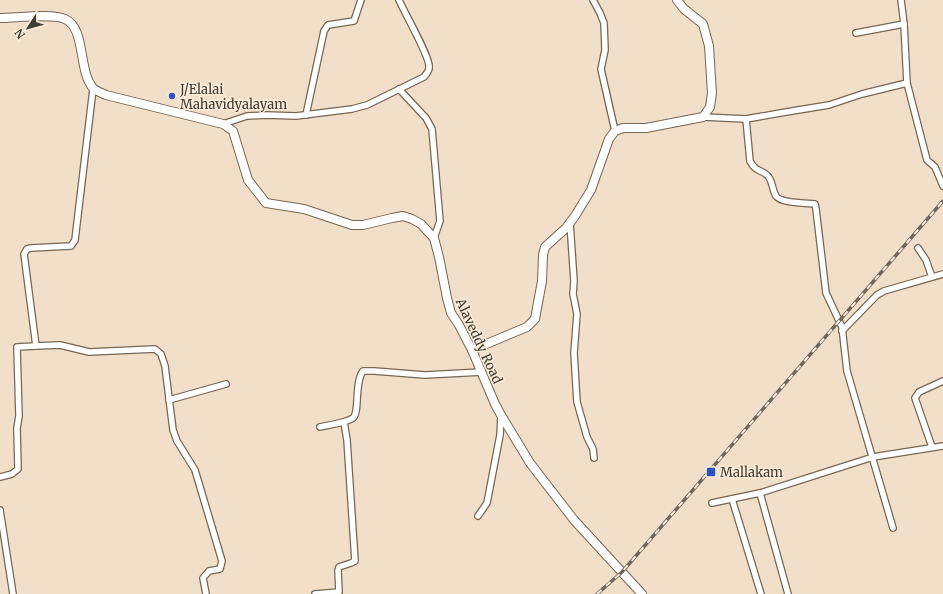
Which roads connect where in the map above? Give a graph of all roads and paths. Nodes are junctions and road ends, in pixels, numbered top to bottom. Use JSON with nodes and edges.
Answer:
{"nodes":[{"id":1,"x":361,"y":0,"type":"edge"},
{"id":2,"x":399,"y":0,"type":"edge"},
{"id":3,"x":593,"y":0,"type":"edge"},
{"id":4,"x":677,"y":0,"type":"edge"},
{"id":5,"x":901,"y":0,"type":"edge"},
{"id":6,"x":0,"y":18,"type":"edge"},
{"id":7,"x":904,"y":24,"type":"junction"},
{"id":8,"x":856,"y":33,"type":"dead end"},
{"id":9,"x":907,"y":84,"type":"junction"},
{"id":10,"x":93,"y":89,"type":"junction"},
{"id":11,"x":399,"y":89,"type":"junction"},
{"id":12,"x":306,"y":115,"type":"junction"},
{"id":13,"x":703,"y":117,"type":"junction"},
{"id":14,"x":746,"y":119,"type":"junction"},
{"id":15,"x":223,"y":124,"type":"junction"},
{"id":16,"x":615,"y":131,"type":"junction"},
{"id":17,"x":943,"y":186,"type":"edge"},
{"id":18,"x":570,"y":223,"type":"junction"},
{"id":19,"x":434,"y":238,"type":"junction"},
{"id":20,"x":918,"y":248,"type":"dead end"},
{"id":21,"x":943,"y":274,"type":"edge"},
{"id":22,"x":932,"y":277,"type":"junction"},
{"id":23,"x":842,"y":330,"type":"junction"},
{"id":24,"x":36,"y":346,"type":"junction"},
{"id":25,"x":472,"y":350,"type":"junction"},
{"id":26,"x":482,"y":372,"type":"junction"},
{"id":27,"x":943,"y":381,"type":"edge"},
{"id":28,"x":226,"y":384,"type":"dead end"},
{"id":29,"x":169,"y":400,"type":"junction"},
{"id":30,"x":501,"y":416,"type":"junction"},
{"id":31,"x":344,"y":422,"type":"junction"},
{"id":32,"x":320,"y":427,"type":"dead end"},
{"id":33,"x":943,"y":446,"type":"edge"},
{"id":34,"x":932,"y":448,"type":"junction"},
{"id":35,"x":873,"y":457,"type":"junction"},
{"id":36,"x":594,"y":458,"type":"dead end"},
{"id":37,"x":0,"y":477,"type":"edge"},
{"id":38,"x":760,"y":493,"type":"junction"},
{"id":39,"x":732,"y":499,"type":"junction"},
{"id":40,"x":712,"y":504,"type":"dead end"},
{"id":41,"x":0,"y":510,"type":"edge"},
{"id":42,"x":478,"y":516,"type":"dead end"},
{"id":43,"x":893,"y":528,"type":"dead end"},
{"id":44,"x":13,"y":594,"type":"edge"},
{"id":45,"x":206,"y":594,"type":"edge"},
{"id":46,"x":315,"y":594,"type":"edge"},
{"id":47,"x":642,"y":594,"type":"edge"},
{"id":48,"x":761,"y":594,"type":"edge"},
{"id":49,"x":788,"y":594,"type":"edge"}],
"edges":[{"from":1,"to":12,"type":"street"},
{"from":2,"to":11,"type":"street"},
{"from":3,"to":16,"type":"street"},
{"from":4,"to":13,"type":"street"},
{"from":5,"to":7,"type":"street"},
{"from":6,"to":10,"type":"street"},
{"from":7,"to":8,"type":"street"},
{"from":7,"to":9,"type":"street"},
{"from":9,"to":14,"type":"street"},
{"from":9,"to":17,"type":"street"},
{"from":10,"to":15,"type":"street"},
{"from":10,"to":24,"type":"street"},
{"from":11,"to":12,"type":"street"},
{"from":11,"to":19,"type":"street"},
{"from":12,"to":15,"type":"street"},
{"from":13,"to":14,"type":"street"},
{"from":13,"to":16,"type":"street"},
{"from":14,"to":23,"type":"street"},
{"from":15,"to":19,"type":"street","name":"Alaveddy Road"},
{"from":16,"to":18,"type":"street"},
{"from":18,"to":25,"type":"street"},
{"from":18,"to":36,"type":"street"},
{"from":19,"to":25,"type":"street","name":"Alaveddy Road"},
{"from":20,"to":22,"type":"street"},
{"from":21,"to":22,"type":"street"},
{"from":22,"to":23,"type":"street"},
{"from":23,"to":35,"type":"street"},
{"from":24,"to":29,"type":"street"},
{"from":24,"to":37,"type":"street"},
{"from":25,"to":26,"type":"street","name":"Alaveddy Road"},
{"from":26,"to":30,"type":"street","name":"Alaveddy Road"},
{"from":26,"to":31,"type":"street"},
{"from":27,"to":34,"type":"street"},
{"from":28,"to":29,"type":"street"},
{"from":29,"to":45,"type":"street"},
{"from":30,"to":42,"type":"street"},
{"from":30,"to":47,"type":"street","name":"Alaveddy Road"},
{"from":31,"to":32,"type":"street"},
{"from":31,"to":46,"type":"street"},
{"from":33,"to":34,"type":"street"},
{"from":34,"to":35,"type":"street"},
{"from":35,"to":38,"type":"street"},
{"from":35,"to":43,"type":"street"},
{"from":38,"to":39,"type":"street"},
{"from":38,"to":49,"type":"street"},
{"from":39,"to":40,"type":"street"},
{"from":39,"to":48,"type":"street"},
{"from":41,"to":44,"type":"street"}]}
